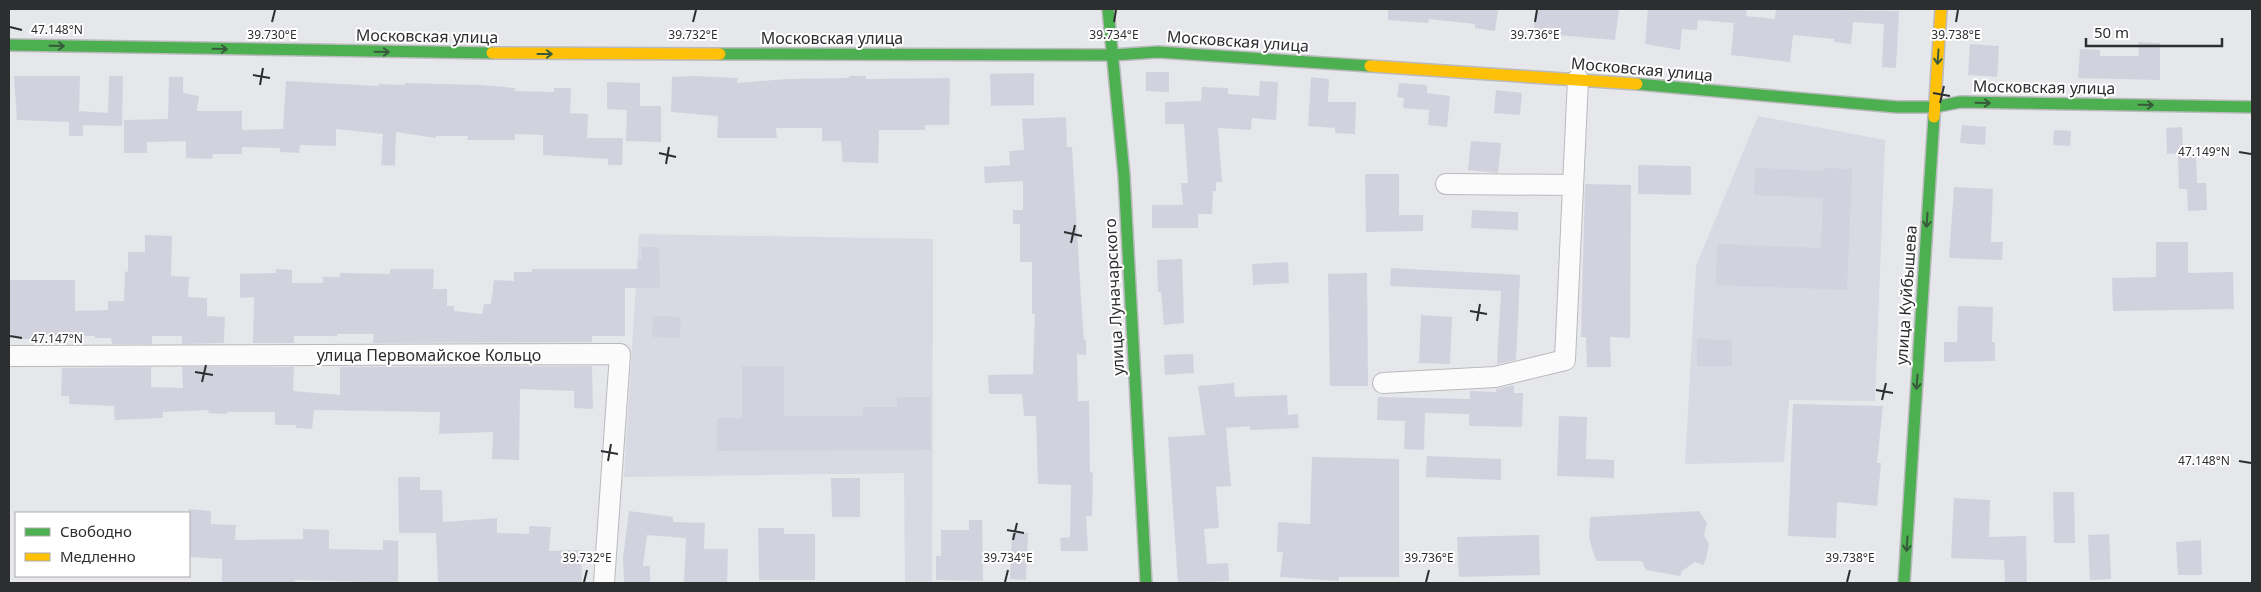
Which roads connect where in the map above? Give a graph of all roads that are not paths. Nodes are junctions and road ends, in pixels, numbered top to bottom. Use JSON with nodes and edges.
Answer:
{"nodes":[{"id":1,"x":1108,"y":9,"type":"edge"},
{"id":2,"x":1941,"y":9,"type":"edge"},
{"id":3,"x":9,"y":45,"type":"edge"},
{"id":4,"x":1113,"y":55,"type":"junction"},
{"id":5,"x":1578,"y":79,"type":"junction"},
{"id":6,"x":2252,"y":106,"type":"edge"},
{"id":7,"x":1935,"y":107,"type":"junction"},
{"id":8,"x":1446,"y":184,"type":"dead end"},
{"id":9,"x":1574,"y":185,"type":"junction"},
{"id":10,"x":9,"y":356,"type":"edge"},
{"id":11,"x":1383,"y":383,"type":"dead end"},
{"id":12,"x":604,"y":583,"type":"edge"},
{"id":13,"x":1146,"y":583,"type":"edge"},
{"id":14,"x":1904,"y":583,"type":"edge"}],
"edges":[{"from":1,"to":4,"type":"street","name":"улица Луначарского"},
{"from":2,"to":7,"type":"street","name":"улица Куйбышева","one_way":true},
{"from":3,"to":4,"type":"street","name":"Московская улица","one_way":true},
{"from":4,"to":5,"type":"street","name":"Московская улица"},
{"from":4,"to":13,"type":"street","name":"улица Луначарского"},
{"from":5,"to":7,"type":"street","name":"Московская улица"},
{"from":5,"to":9,"type":"street"},
{"from":7,"to":6,"type":"street","name":"Московская улица","one_way":true},
{"from":7,"to":14,"type":"street","name":"улица Куйбышева","one_way":true},
{"from":8,"to":9,"type":"street"},
{"from":9,"to":11,"type":"street"},
{"from":10,"to":12,"type":"street","name":"улица Первомайское Кольцо"}]}
